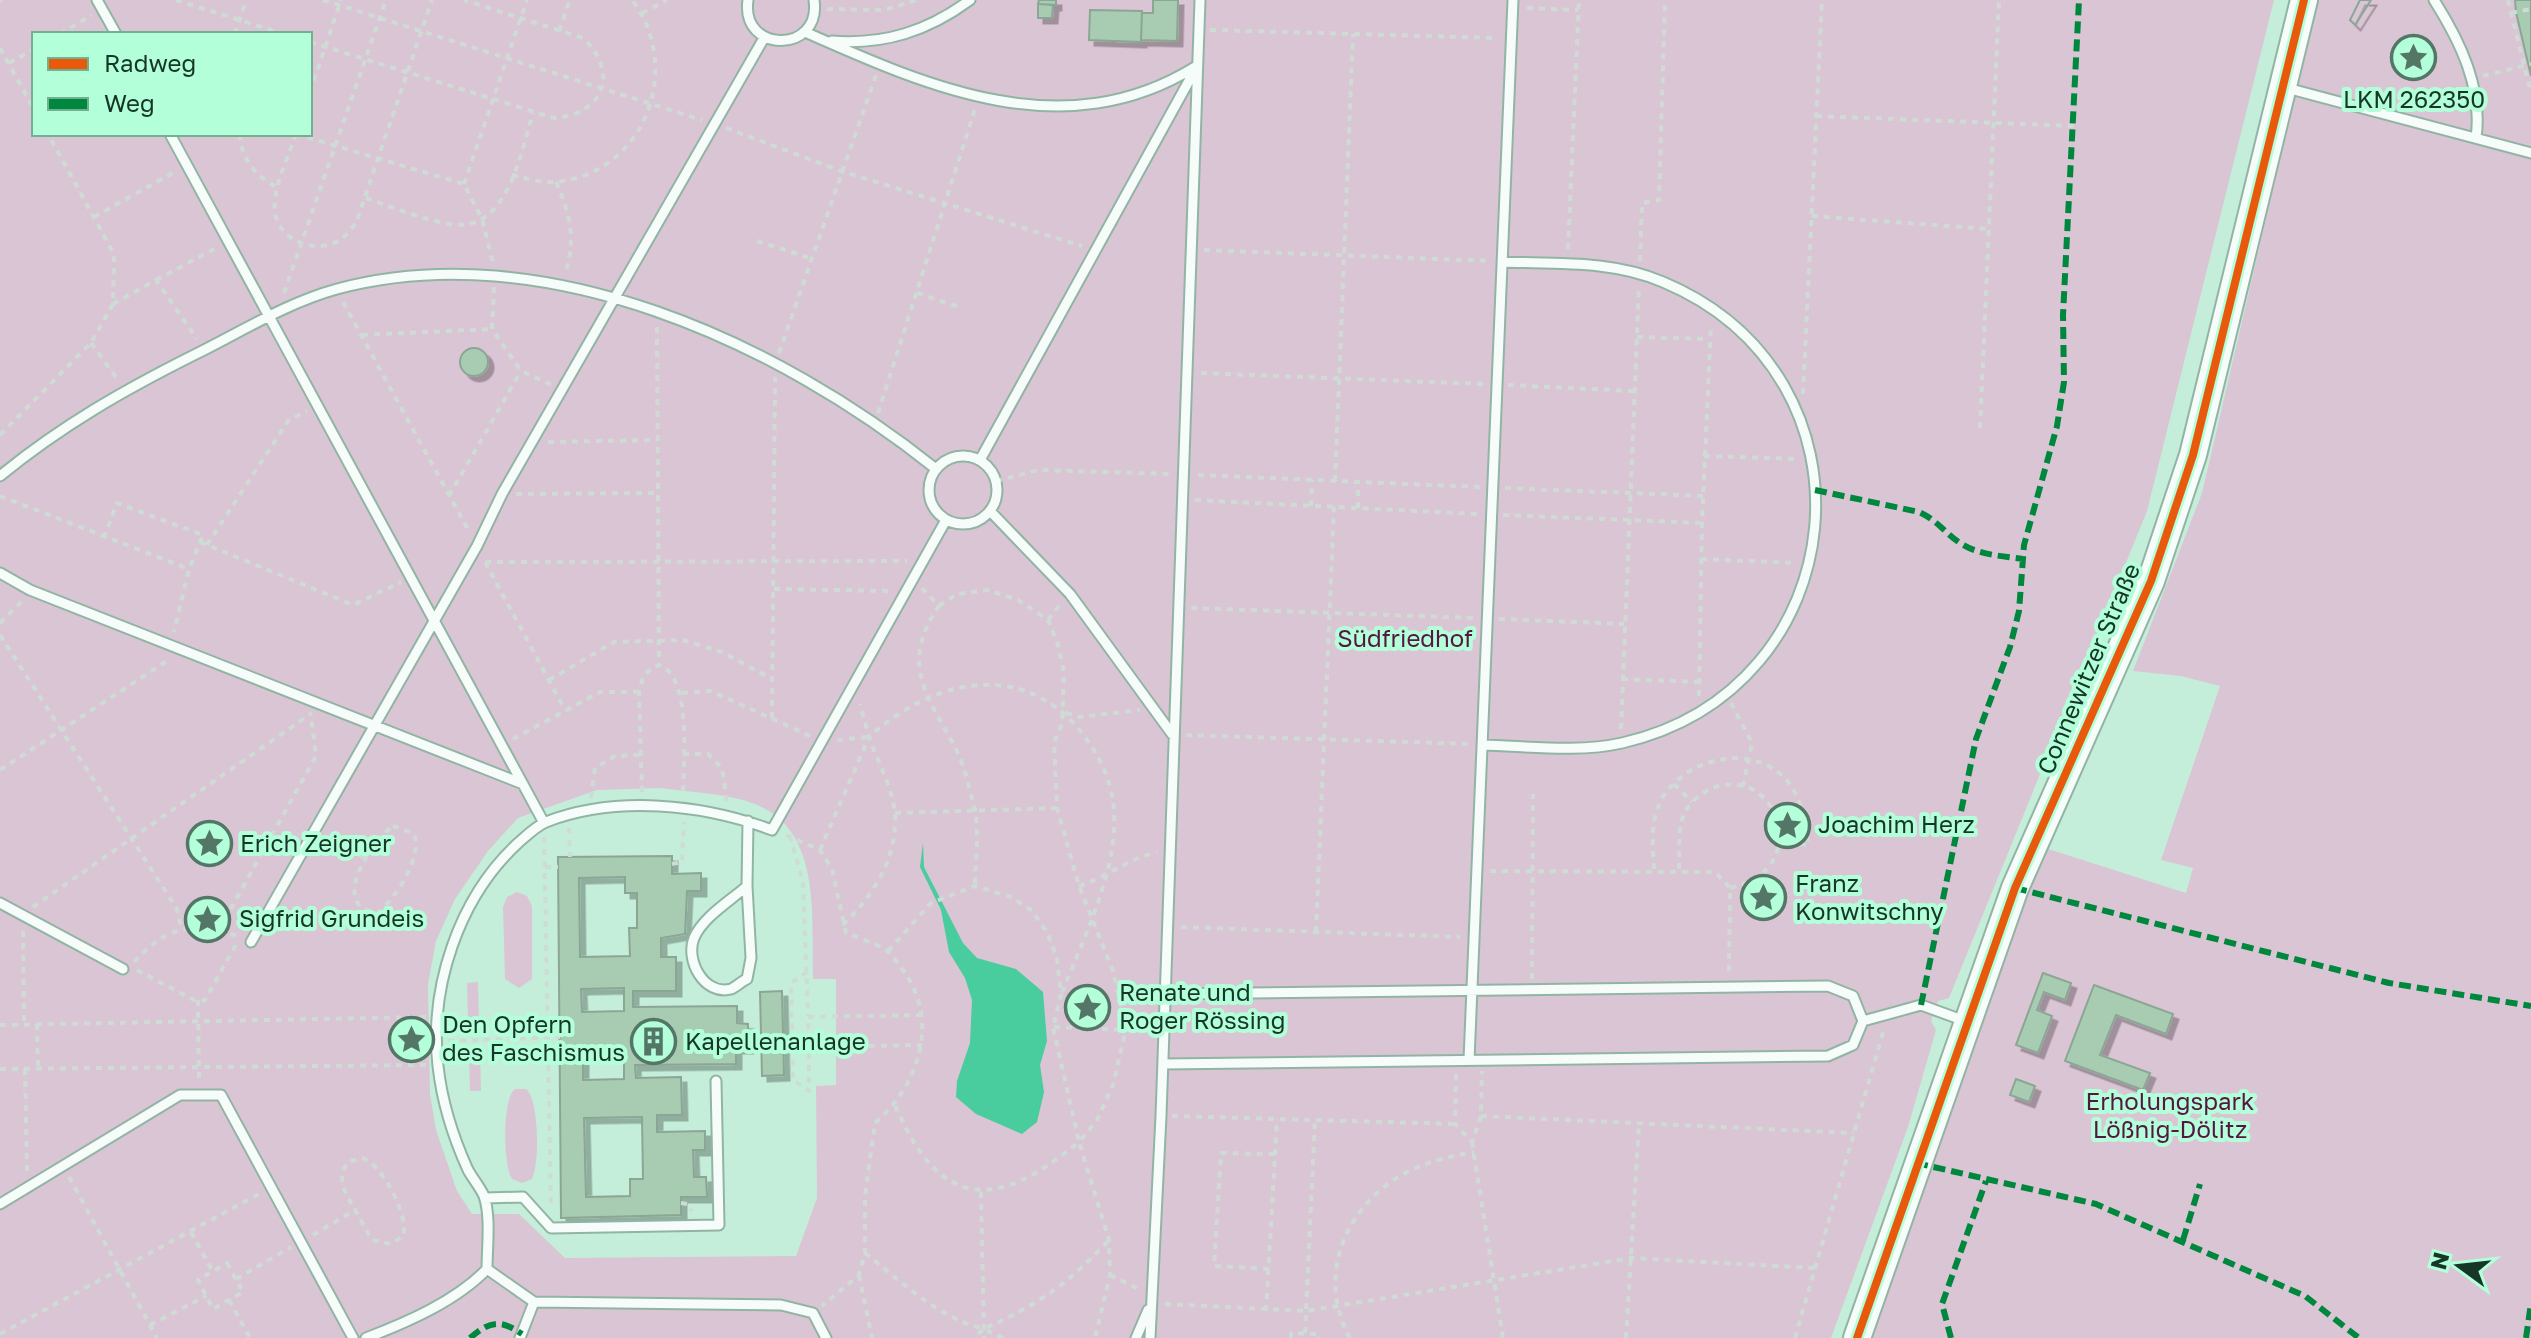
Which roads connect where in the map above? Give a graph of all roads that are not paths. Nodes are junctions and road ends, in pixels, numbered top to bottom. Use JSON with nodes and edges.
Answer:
{"nodes":[{"id":1,"x":748,"y":0,"type":"edge"},
{"id":2,"x":970,"y":0,"type":"edge"},
{"id":3,"x":1200,"y":0,"type":"edge"},
{"id":4,"x":2304,"y":0,"type":"edge"},
{"id":5,"x":2434,"y":0,"type":"edge"},
{"id":6,"x":817,"y":4,"type":"edge"},
{"id":7,"x":1512,"y":4,"type":"edge"},
{"id":8,"x":100,"y":5,"type":"edge"},
{"id":9,"x":115,"y":32,"type":"edge"},
{"id":10,"x":805,"y":32,"type":"junction"},
{"id":11,"x":764,"y":38,"type":"junction"},
{"id":12,"x":824,"y":41,"type":"junction"},
{"id":13,"x":1198,"y":65,"type":"junction"},
{"id":14,"x":2284,"y":87,"type":"junction"},
{"id":15,"x":171,"y":136,"type":"edge"},
{"id":16,"x":2476,"y":138,"type":"junction"},
{"id":17,"x":2531,"y":153,"type":"edge"},
{"id":18,"x":1502,"y":262,"type":"junction"},
{"id":19,"x":614,"y":298,"type":"junction"},
{"id":20,"x":270,"y":315,"type":"junction"},
{"id":21,"x":980,"y":460,"type":"junction"},
{"id":22,"x":936,"y":469,"type":"junction"},
{"id":23,"x":0,"y":476,"type":"edge"},
{"id":24,"x":990,"y":511,"type":"junction"},
{"id":25,"x":946,"y":520,"type":"junction"},
{"id":26,"x":0,"y":573,"type":"edge"},
{"id":27,"x":435,"y":618,"type":"junction"},
{"id":28,"x":373,"y":727,"type":"junction"},
{"id":29,"x":1172,"y":735,"type":"junction"},
{"id":30,"x":1482,"y":745,"type":"junction"},
{"id":31,"x":523,"y":784,"type":"junction"},
{"id":32,"x":748,"y":821,"type":"junction"},
{"id":33,"x":544,"y":823,"type":"junction"},
{"id":34,"x":747,"y":886,"type":"junction"},
{"id":35,"x":0,"y":903,"type":"edge"},
{"id":36,"x":251,"y":942,"type":"road end"},
{"id":37,"x":123,"y":969,"type":"dead end"},
{"id":38,"x":1472,"y":990,"type":"junction"},
{"id":39,"x":1165,"y":994,"type":"junction"},
{"id":40,"x":1863,"y":1021,"type":"junction"},
{"id":41,"x":1968,"y":1022,"type":"junction"},
{"id":42,"x":1469,"y":1060,"type":"junction"},
{"id":43,"x":1163,"y":1064,"type":"junction"},
{"id":44,"x":716,"y":1081,"type":"dead end"},
{"id":45,"x":485,"y":1198,"type":"junction"},
{"id":46,"x":0,"y":1204,"type":"edge"},
{"id":47,"x":487,"y":1269,"type":"junction"},
{"id":48,"x":534,"y":1302,"type":"junction"},
{"id":49,"x":1151,"y":1303,"type":"junction"},
{"id":50,"x":353,"y":1338,"type":"edge"},
{"id":51,"x":366,"y":1338,"type":"edge"},
{"id":52,"x":520,"y":1338,"type":"edge"},
{"id":53,"x":826,"y":1338,"type":"edge"},
{"id":54,"x":1136,"y":1338,"type":"edge"},
{"id":55,"x":1150,"y":1338,"type":"edge"},
{"id":56,"x":1857,"y":1338,"type":"edge"}],
"edges":[{"from":1,"to":11,"type":"lane"},
{"from":2,"to":12,"type":"lane"},
{"from":3,"to":13,"type":"lane"},
{"from":4,"to":14,"type":"street","name":"Connewitzer Straße"},
{"from":5,"to":16,"type":"lane"},
{"from":6,"to":10,"type":"lane"},
{"from":7,"to":18,"type":"lane"},
{"from":8,"to":9,"type":"lane"},
{"from":10,"to":11,"type":"lane"},
{"from":10,"to":12,"type":"lane"},
{"from":11,"to":19,"type":"lane"},
{"from":12,"to":13,"type":"lane"},
{"from":13,"to":21,"type":"lane"},
{"from":13,"to":29,"type":"lane"},
{"from":14,"to":16,"type":"lane"},
{"from":14,"to":41,"type":"street","name":"Connewitzer Straße"},
{"from":15,"to":20,"type":"lane"},
{"from":16,"to":17,"type":"lane"},
{"from":18,"to":30,"type":"lane"},
{"from":18,"to":30,"type":"lane"},
{"from":19,"to":20,"type":"lane"},
{"from":19,"to":22,"type":"lane"},
{"from":19,"to":27,"type":"lane"},
{"from":20,"to":23,"type":"lane"},
{"from":20,"to":27,"type":"lane"},
{"from":21,"to":22,"type":"lane"},
{"from":21,"to":24,"type":"lane"},
{"from":22,"to":25,"type":"lane"},
{"from":24,"to":25,"type":"lane"},
{"from":24,"to":29,"type":"lane"},
{"from":25,"to":32,"type":"lane"},
{"from":26,"to":28,"type":"lane"},
{"from":27,"to":28,"type":"lane"},
{"from":27,"to":31,"type":"lane"},
{"from":28,"to":31,"type":"lane"},
{"from":28,"to":36,"type":"lane"},
{"from":29,"to":39,"type":"lane"},
{"from":30,"to":38,"type":"lane"},
{"from":31,"to":33,"type":"lane"},
{"from":32,"to":33,"type":"lane"},
{"from":32,"to":34,"type":"lane"},
{"from":33,"to":45,"type":"lane"},
{"from":34,"to":34,"type":"lane"},
{"from":35,"to":37,"type":"lane"},
{"from":38,"to":39,"type":"lane"},
{"from":38,"to":40,"type":"lane"},
{"from":38,"to":42,"type":"lane"},
{"from":39,"to":43,"type":"lane"},
{"from":40,"to":41,"type":"lane"},
{"from":40,"to":42,"type":"lane"},
{"from":41,"to":56,"type":"street","name":"Connewitzer Straße"},
{"from":42,"to":43,"type":"lane"},
{"from":43,"to":49,"type":"lane"},
{"from":44,"to":45,"type":"lane"},
{"from":45,"to":47,"type":"lane"},
{"from":46,"to":50,"type":"lane"},
{"from":47,"to":48,"type":"lane"},
{"from":47,"to":51,"type":"lane"},
{"from":48,"to":52,"type":"lane"},
{"from":48,"to":53,"type":"lane"},
{"from":49,"to":54,"type":"lane"},
{"from":49,"to":55,"type":"lane"}]}
